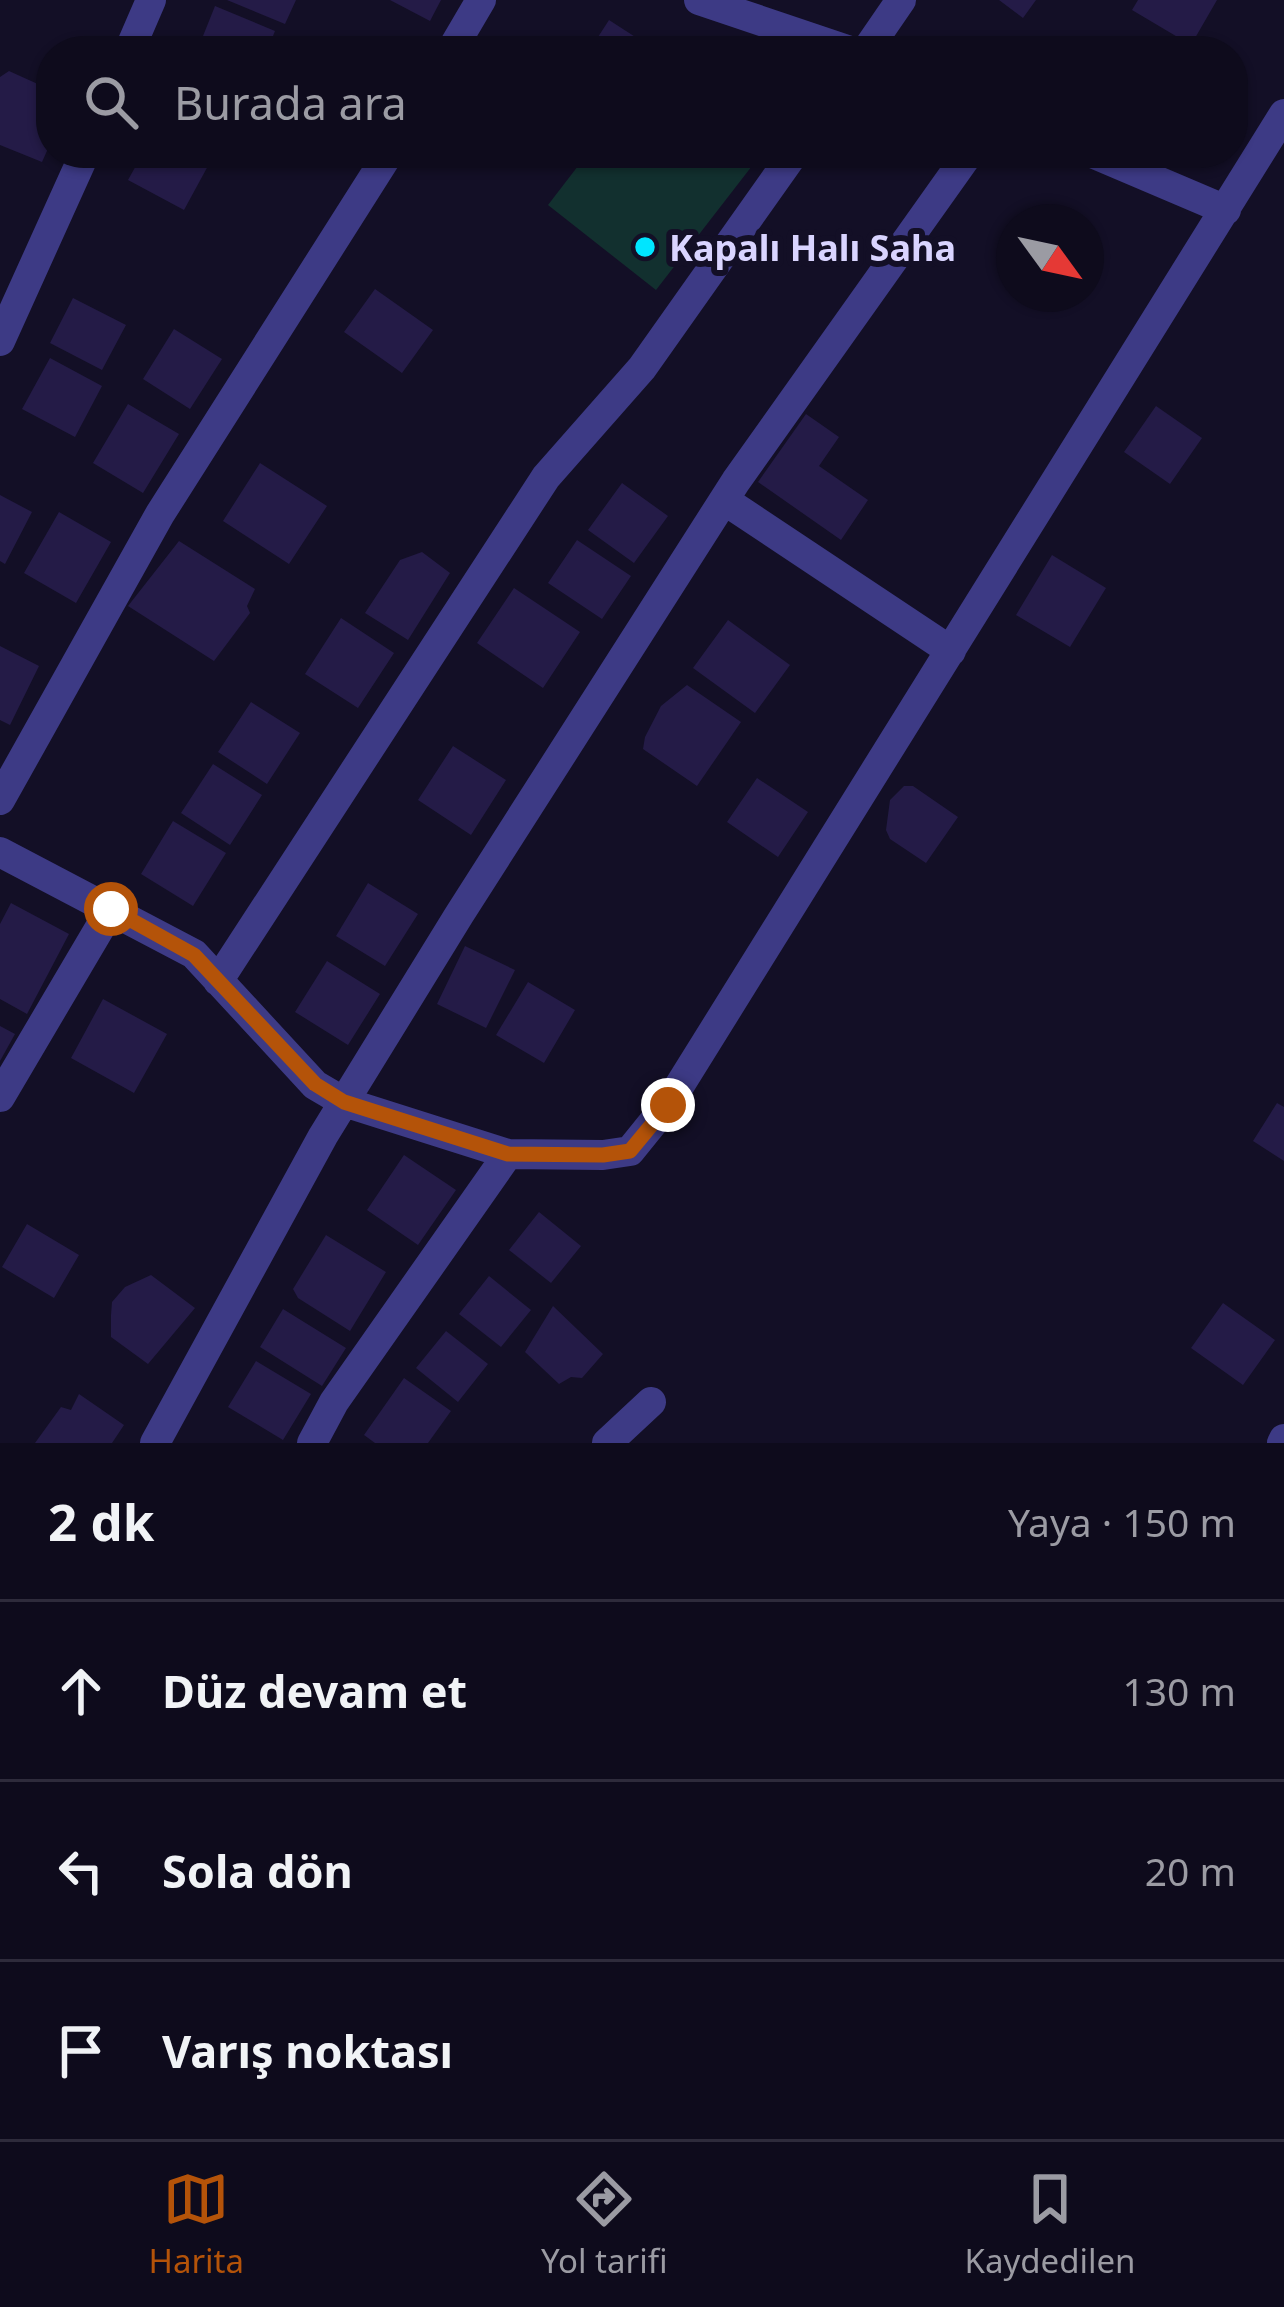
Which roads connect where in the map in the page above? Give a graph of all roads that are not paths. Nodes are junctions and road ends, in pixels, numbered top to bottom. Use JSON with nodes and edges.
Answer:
{"nodes":[{"id":1,"x":151,"y":0,"type":"edge"},
{"id":2,"x":481,"y":0,"type":"edge"},
{"id":3,"x":699,"y":0,"type":"edge"},
{"id":4,"x":901,"y":0,"type":"edge"},
{"id":5,"x":135,"y":36,"type":"edge"},
{"id":6,"x":460,"y":36,"type":"edge"},
{"id":7,"x":806,"y":36,"type":"edge"},
{"id":8,"x":876,"y":36,"type":"edge"},
{"id":9,"x":1284,"y":114,"type":"edge"},
{"id":10,"x":78,"y":168,"type":"edge"},
{"id":11,"x":379,"y":168,"type":"edge"},
{"id":12,"x":783,"y":168,"type":"edge"},
{"id":13,"x":958,"y":168,"type":"edge"},
{"id":14,"x":1127,"y":168,"type":"edge"},
{"id":15,"x":1226,"y":210,"type":"junction"},
{"id":16,"x":0,"y":341,"type":"edge"},
{"id":17,"x":724,"y":500,"type":"junction"},
{"id":18,"x":951,"y":651,"type":"junction"},
{"id":19,"x":0,"y":800,"type":"edge"},
{"id":20,"x":0,"y":852,"type":"edge"},
{"id":21,"x":111,"y":909,"type":"junction"},
{"id":22,"x":218,"y":981,"type":"junction"},
{"id":23,"x":0,"y":1097,"type":"edge"},
{"id":24,"x":344,"y":1102,"type":"junction"},
{"id":25,"x":508,"y":1154,"type":"junction"},
{"id":26,"x":651,"y":1402,"type":"dead end"},
{"id":27,"x":155,"y":1443,"type":"edge"},
{"id":28,"x":312,"y":1443,"type":"edge"},
{"id":29,"x":607,"y":1443,"type":"edge"}],
"edges":[{"from":1,"to":5,"type":"street"},
{"from":2,"to":6,"type":"street"},
{"from":3,"to":7,"type":"street"},
{"from":4,"to":8,"type":"street"},
{"from":9,"to":15,"type":"street"},
{"from":10,"to":16,"type":"street"},
{"from":11,"to":19,"type":"street"},
{"from":12,"to":22,"type":"street"},
{"from":13,"to":17,"type":"street"},
{"from":14,"to":15,"type":"street"},
{"from":15,"to":18,"type":"street"},
{"from":17,"to":18,"type":"street"},
{"from":17,"to":24,"type":"street"},
{"from":18,"to":25,"type":"street"},
{"from":20,"to":21,"type":"street"},
{"from":21,"to":22,"type":"street"},
{"from":21,"to":23,"type":"street"},
{"from":22,"to":24,"type":"street"},
{"from":24,"to":25,"type":"street"},
{"from":24,"to":27,"type":"street"},
{"from":25,"to":28,"type":"street"},
{"from":26,"to":29,"type":"street"}]}
